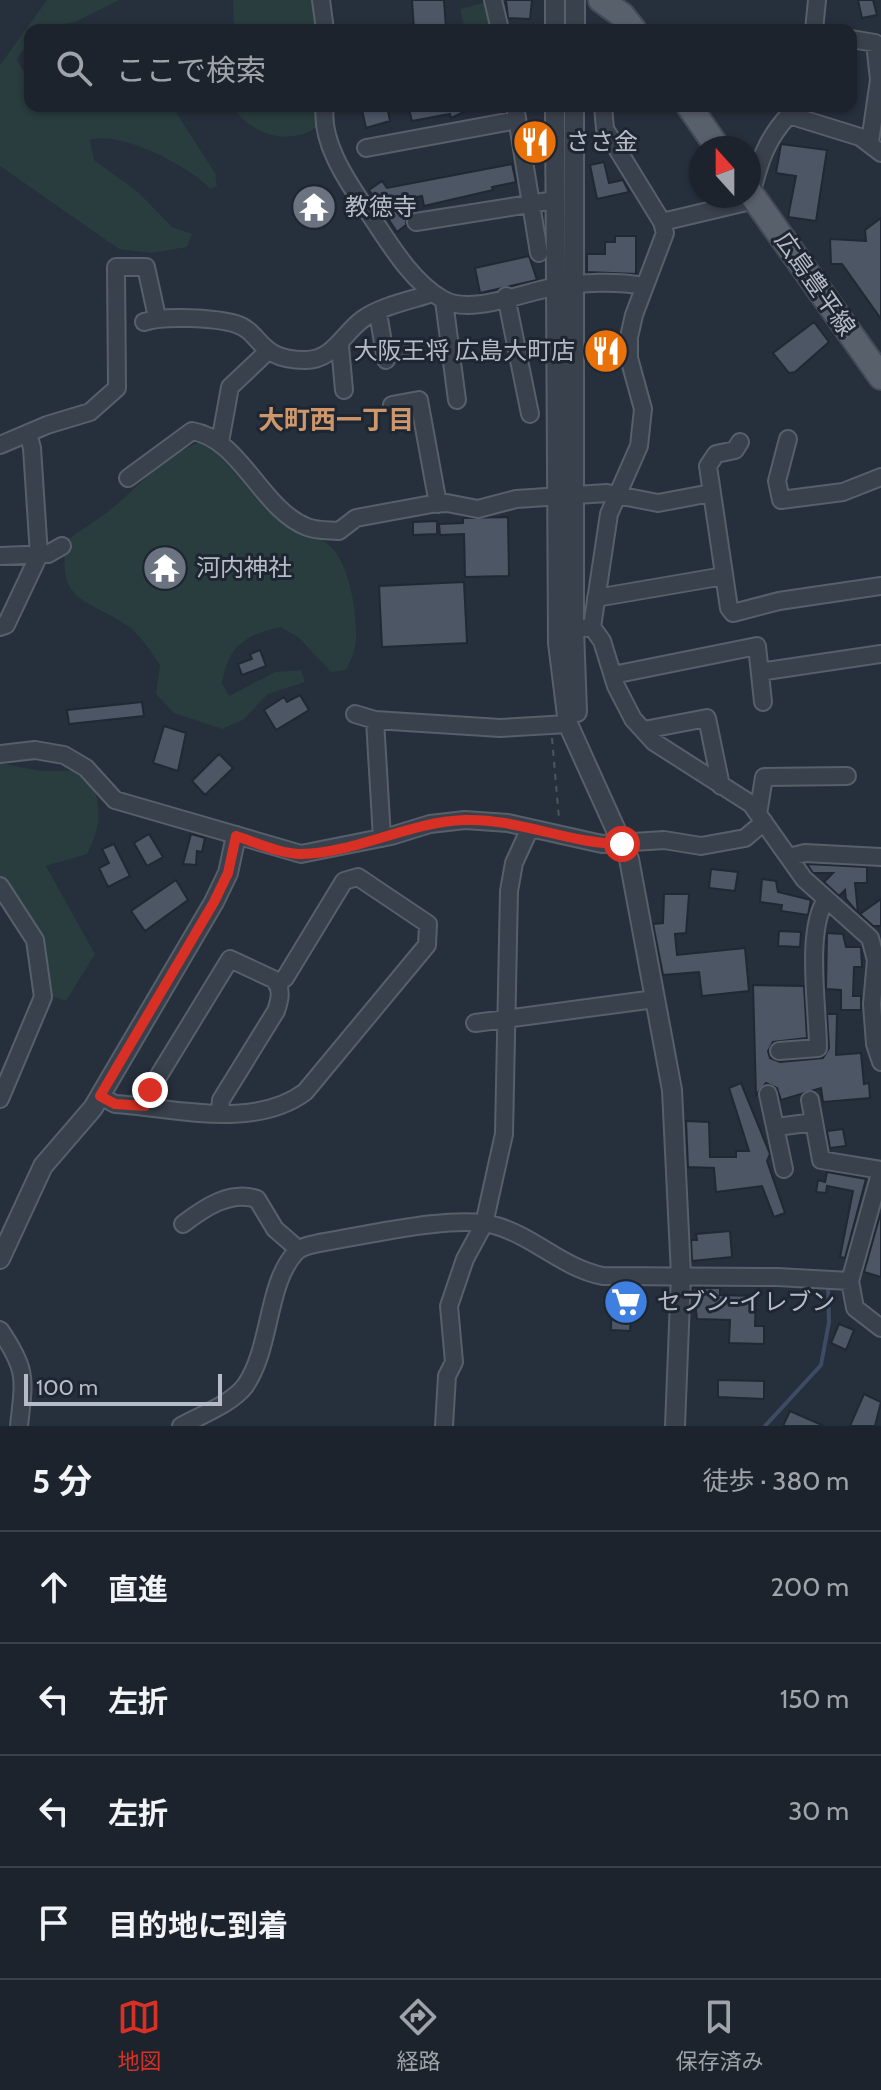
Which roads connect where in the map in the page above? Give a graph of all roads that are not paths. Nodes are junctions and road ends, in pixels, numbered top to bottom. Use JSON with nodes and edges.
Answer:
{"nodes":[{"id":1,"x":321,"y":0,"type":"edge"},
{"id":2,"x":493,"y":0,"type":"edge"},
{"id":3,"x":555,"y":0,"type":"edge"},
{"id":4,"x":575,"y":0,"type":"edge"},
{"id":5,"x":601,"y":0,"type":"edge"},
{"id":6,"x":817,"y":0,"type":"edge"},
{"id":7,"x":324,"y":24,"type":"edge"},
{"id":8,"x":499,"y":24,"type":"edge"},
{"id":9,"x":555,"y":24,"type":"edge"},
{"id":10,"x":575,"y":24,"type":"edge"},
{"id":11,"x":629,"y":24,"type":"edge"},
{"id":12,"x":815,"y":24,"type":"edge"},
{"id":13,"x":857,"y":40,"type":"edge"},
{"id":14,"x":325,"y":112,"type":"edge"},
{"id":15,"x":555,"y":112,"type":"edge"},
{"id":16,"x":574,"y":112,"type":"edge"},
{"id":17,"x":604,"y":112,"type":"edge"},
{"id":18,"x":693,"y":112,"type":"edge"},
{"id":19,"x":808,"y":112,"type":"edge"},
{"id":20,"x":516,"y":113,"type":"edge"},
{"id":21,"x":710,"y":136,"type":"edge"},
{"id":22,"x":366,"y":148,"type":"dead end"},
{"id":23,"x":876,"y":148,"type":"edge"},
{"id":24,"x":761,"y":160,"type":"edge"},
{"id":25,"x":555,"y":200,"type":"junction"},
{"id":26,"x":532,"y":202,"type":"junction"},
{"id":27,"x":709,"y":208,"type":"edge"},
{"id":28,"x":761,"y":208,"type":"edge"},
{"id":29,"x":416,"y":222,"type":"dead end"},
{"id":30,"x":662,"y":222,"type":"junction"},
{"id":31,"x":539,"y":253,"type":"dead end"},
{"id":32,"x":565,"y":286,"type":"junction"},
{"id":33,"x":645,"y":286,"type":"junction"},
{"id":34,"x":506,"y":296,"type":"junction"},
{"id":35,"x":438,"y":297,"type":"junction"},
{"id":36,"x":378,"y":313,"type":"junction"},
{"id":37,"x":340,"y":346,"type":"junction"},
{"id":38,"x":408,"y":349,"type":"dead end"},
{"id":39,"x":267,"y":352,"type":"junction"},
{"id":40,"x":881,"y":377,"type":"edge"},
{"id":41,"x":344,"y":390,"type":"dead end"},
{"id":42,"x":457,"y":400,"type":"dead end"},
{"id":43,"x":392,"y":405,"type":"dead end"},
{"id":44,"x":530,"y":414,"type":"dead end"},
{"id":45,"x":28,"y":433,"type":"junction"},
{"id":46,"x":788,"y":439,"type":"dead end"},
{"id":47,"x":220,"y":442,"type":"junction"},
{"id":48,"x":740,"y":442,"type":"dead end"},
{"id":49,"x":0,"y":445,"type":"edge"},
{"id":50,"x":881,"y":477,"type":"edge"},
{"id":51,"x":128,"y":478,"type":"dead end"},
{"id":52,"x":711,"y":493,"type":"junction"},
{"id":53,"x":616,"y":494,"type":"junction"},
{"id":54,"x":565,"y":495,"type":"junction"},
{"id":55,"x":438,"y":504,"type":"junction"},
{"id":56,"x":62,"y":546,"type":"dead end"},
{"id":57,"x":39,"y":555,"type":"junction"},
{"id":58,"x":0,"y":556,"type":"edge"},
{"id":59,"x":724,"y":576,"type":"junction"},
{"id":60,"x":881,"y":586,"type":"edge"},
{"id":61,"x":596,"y":598,"type":"junction"},
{"id":62,"x":0,"y":627,"type":"edge"},
{"id":63,"x":583,"y":628,"type":"junction"},
{"id":64,"x":881,"y":654,"type":"edge"},
{"id":65,"x":760,"y":672,"type":"junction"},
{"id":66,"x":613,"y":675,"type":"junction"},
{"id":67,"x":763,"y":702,"type":"dead end"},
{"id":68,"x":355,"y":714,"type":"dead end"},
{"id":69,"x":375,"y":720,"type":"junction"},
{"id":70,"x":559,"y":725,"type":"junction"},
{"id":71,"x":644,"y":730,"type":"junction"},
{"id":72,"x":579,"y":747,"type":"junction"},
{"id":73,"x":0,"y":754,"type":"edge"},
{"id":74,"x":847,"y":776,"type":"dead end"},
{"id":75,"x":721,"y":786,"type":"junction"},
{"id":76,"x":761,"y":818,"type":"junction"},
{"id":77,"x":530,"y":828,"type":"junction"},
{"id":78,"x":236,"y":836,"type":"junction"},
{"id":79,"x":382,"y":838,"type":"junction"},
{"id":80,"x":622,"y":844,"type":"junction"},
{"id":81,"x":789,"y":857,"type":"junction"},
{"id":82,"x":881,"y":857,"type":"edge"},
{"id":83,"x":0,"y":886,"type":"edge"},
{"id":84,"x":826,"y":900,"type":"junction"},
{"id":85,"x":5,"y":906,"type":"edge"},
{"id":86,"x":876,"y":934,"type":"edge"},
{"id":87,"x":278,"y":984,"type":"junction"},
{"id":88,"x":655,"y":999,"type":"junction"},
{"id":89,"x":505,"y":1019,"type":"junction"},
{"id":90,"x":475,"y":1023,"type":"dead end"},
{"id":91,"x":779,"y":1051,"type":"dead end"},
{"id":92,"x":881,"y":1062,"type":"edge"},
{"id":93,"x":768,"y":1094,"type":"dead end"},
{"id":94,"x":100,"y":1096,"type":"junction"},
{"id":95,"x":0,"y":1099,"type":"edge"},
{"id":96,"x":810,"y":1100,"type":"dead end"},
{"id":97,"x":145,"y":1106,"type":"junction"},
{"id":98,"x":220,"y":1112,"type":"junction"},
{"id":99,"x":814,"y":1122,"type":"junction"},
{"id":100,"x":777,"y":1127,"type":"junction"},
{"id":101,"x":784,"y":1169,"type":"dead end"},
{"id":102,"x":881,"y":1170,"type":"edge"},
{"id":103,"x":183,"y":1224,"type":"dead end"},
{"id":104,"x":484,"y":1224,"type":"junction"},
{"id":105,"x":298,"y":1249,"type":"junction"},
{"id":106,"x":0,"y":1259,"type":"edge"},
{"id":107,"x":681,"y":1275,"type":"junction"},
{"id":108,"x":850,"y":1281,"type":"junction"},
{"id":109,"x":881,"y":1328,"type":"edge"},
{"id":110,"x":0,"y":1330,"type":"edge"},
{"id":111,"x":19,"y":1426,"type":"edge"},
{"id":112,"x":181,"y":1426,"type":"edge"},
{"id":113,"x":444,"y":1426,"type":"edge"},
{"id":114,"x":675,"y":1426,"type":"edge"}],
"edges":[{"from":1,"to":7,"type":"street"},
{"from":2,"to":8,"type":"street"},
{"from":3,"to":9,"type":"street"},
{"from":4,"to":10,"type":"street"},
{"from":5,"to":11,"type":"main road"},
{"from":6,"to":12,"type":"street"},
{"from":13,"to":23,"type":"street"},
{"from":14,"to":35,"type":"street"},
{"from":15,"to":25,"type":"street"},
{"from":16,"to":32,"type":"street"},
{"from":17,"to":30,"type":"street"},
{"from":18,"to":21,"type":"main road"},
{"from":19,"to":23,"type":"street"},
{"from":19,"to":24,"type":"street"},
{"from":20,"to":22,"type":"street"},
{"from":20,"to":26,"type":"street"},
{"from":25,"to":26,"type":"street"},
{"from":25,"to":32,"type":"street"},
{"from":26,"to":29,"type":"street"},
{"from":26,"to":31,"type":"street"},
{"from":27,"to":30,"type":"street"},
{"from":28,"to":40,"type":"main road","name":"広島豊平線"},
{"from":30,"to":33,"type":"street"},
{"from":32,"to":33,"type":"street"},
{"from":32,"to":34,"type":"street"},
{"from":32,"to":54,"type":"street"},
{"from":33,"to":53,"type":"street"},
{"from":34,"to":35,"type":"street"},
{"from":34,"to":44,"type":"street"},
{"from":35,"to":36,"type":"street"},
{"from":35,"to":42,"type":"street"},
{"from":36,"to":37,"type":"street"},
{"from":36,"to":38,"type":"street"},
{"from":37,"to":39,"type":"street"},
{"from":37,"to":41,"type":"street"},
{"from":39,"to":45,"type":"street"},
{"from":39,"to":47,"type":"street"},
{"from":43,"to":55,"type":"street"},
{"from":45,"to":49,"type":"street"},
{"from":45,"to":57,"type":"street"},
{"from":46,"to":50,"type":"street"},
{"from":47,"to":51,"type":"street"},
{"from":47,"to":55,"type":"street"},
{"from":48,"to":52,"type":"street"},
{"from":52,"to":53,"type":"street"},
{"from":52,"to":59,"type":"street"},
{"from":53,"to":54,"type":"street"},
{"from":53,"to":61,"type":"street"},
{"from":54,"to":55,"type":"street"},
{"from":54,"to":63,"type":"street"},
{"from":54,"to":70,"type":"street"},
{"from":56,"to":57,"type":"street"},
{"from":57,"to":58,"type":"street"},
{"from":57,"to":62,"type":"street"},
{"from":59,"to":60,"type":"street"},
{"from":59,"to":61,"type":"street"},
{"from":61,"to":63,"type":"street"},
{"from":63,"to":66,"type":"street"},
{"from":63,"to":72,"type":"street"},
{"from":64,"to":65,"type":"street"},
{"from":65,"to":66,"type":"street"},
{"from":65,"to":67,"type":"street"},
{"from":66,"to":71,"type":"street"},
{"from":68,"to":69,"type":"street"},
{"from":69,"to":70,"type":"street"},
{"from":69,"to":79,"type":"street"},
{"from":70,"to":72,"type":"street"},
{"from":71,"to":75,"type":"street"},
{"from":71,"to":75,"type":"street"},
{"from":72,"to":80,"type":"street"},
{"from":73,"to":78,"type":"street"},
{"from":74,"to":76,"type":"street"},
{"from":75,"to":76,"type":"street"},
{"from":76,"to":80,"type":"street"},
{"from":76,"to":81,"type":"street"},
{"from":77,"to":79,"type":"street"},
{"from":77,"to":80,"type":"street"},
{"from":77,"to":89,"type":"street"},
{"from":78,"to":79,"type":"street"},
{"from":78,"to":94,"type":"street"},
{"from":80,"to":88,"type":"street"},
{"from":81,"to":82,"type":"street"},
{"from":81,"to":84,"type":"street"},
{"from":83,"to":85,"type":"street"},
{"from":84,"to":86,"type":"street"},
{"from":84,"to":91,"type":"street"},
{"from":85,"to":95,"type":"street"},
{"from":86,"to":92,"type":"street"},
{"from":87,"to":97,"type":"street"},
{"from":87,"to":98,"type":"street"},
{"from":87,"to":98,"type":"street"},
{"from":88,"to":89,"type":"street"},
{"from":88,"to":107,"type":"street"},
{"from":89,"to":90,"type":"street"},
{"from":89,"to":104,"type":"street"},
{"from":93,"to":100,"type":"street"},
{"from":94,"to":97,"type":"street"},
{"from":94,"to":106,"type":"street"},
{"from":96,"to":99,"type":"street"},
{"from":97,"to":98,"type":"street"},
{"from":99,"to":100,"type":"street"},
{"from":99,"to":102,"type":"street"},
{"from":100,"to":101,"type":"street"},
{"from":102,"to":108,"type":"street"},
{"from":103,"to":105,"type":"street"},
{"from":104,"to":105,"type":"street"},
{"from":104,"to":107,"type":"street"},
{"from":104,"to":113,"type":"street"},
{"from":105,"to":112,"type":"street"},
{"from":107,"to":108,"type":"street"},
{"from":107,"to":114,"type":"street"},
{"from":108,"to":109,"type":"street"},
{"from":110,"to":111,"type":"street"}]}
